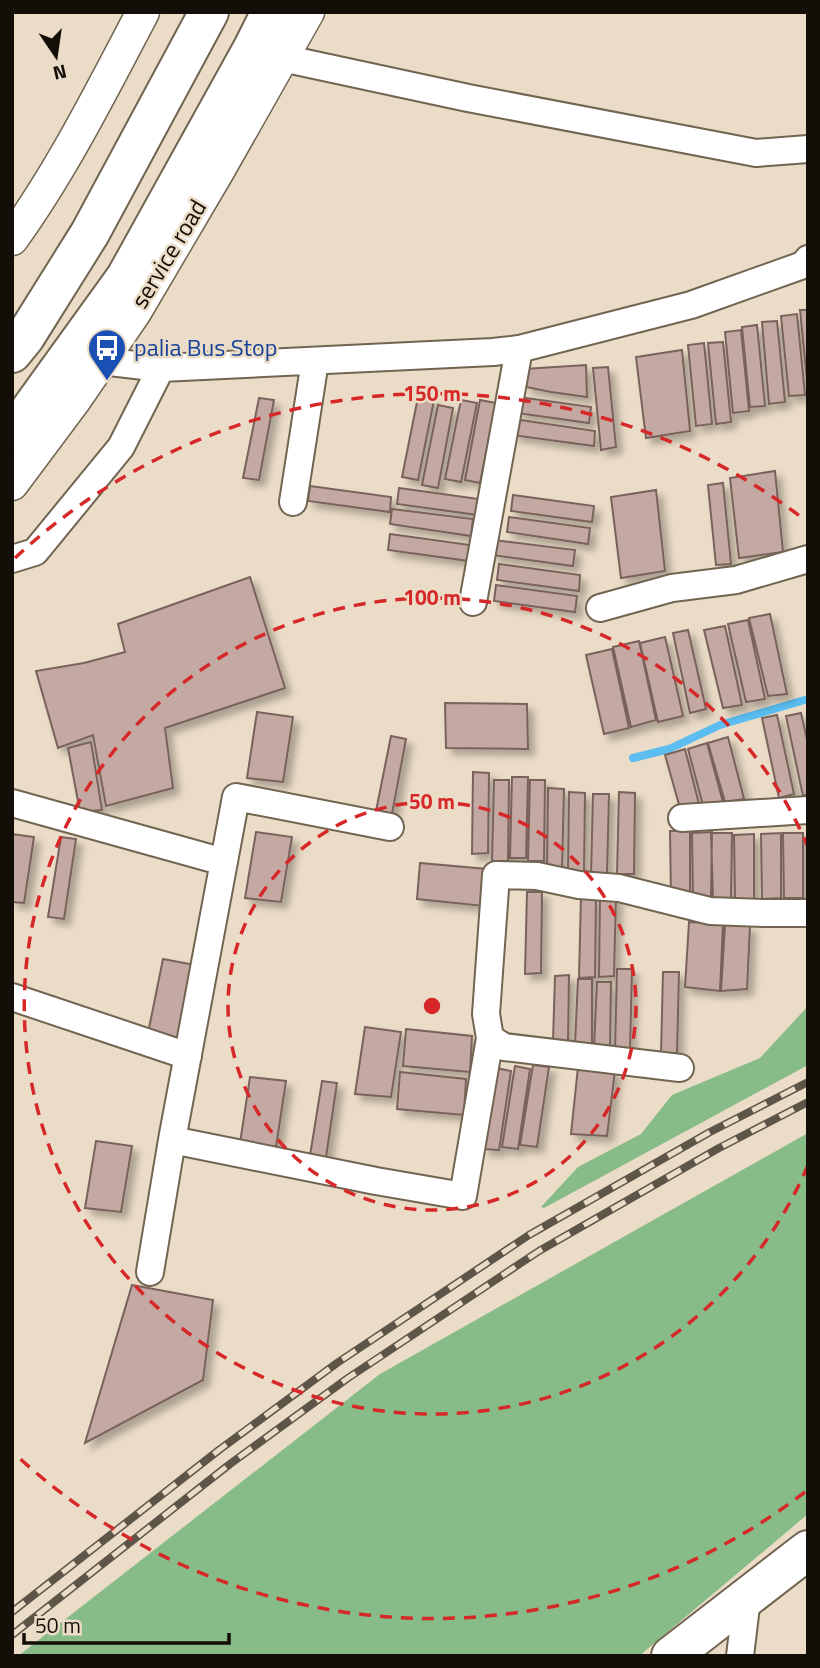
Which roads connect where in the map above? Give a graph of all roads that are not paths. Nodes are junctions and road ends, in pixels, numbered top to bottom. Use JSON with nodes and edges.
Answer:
{"nodes":[{"id":1,"x":143,"y":12,"type":"edge"},
{"id":2,"x":209,"y":12,"type":"edge"},
{"id":3,"x":271,"y":12,"type":"edge"},
{"id":4,"x":308,"y":12,"type":"edge"},
{"id":5,"x":282,"y":58,"type":"junction"},
{"id":6,"x":808,"y":149,"type":"edge"},
{"id":7,"x":12,"y":239,"type":"edge"},
{"id":8,"x":808,"y":259,"type":"edge"},
{"id":9,"x":519,"y":349,"type":"junction"},
{"id":10,"x":12,"y":353,"type":"edge"},
{"id":11,"x":85,"y":359,"type":"junction"},
{"id":12,"x":315,"y":361,"type":"junction"},
{"id":13,"x":161,"y":368,"type":"junction"},
{"id":14,"x":12,"y":435,"type":"edge"},
{"id":15,"x":12,"y":484,"type":"edge"},
{"id":16,"x":293,"y":502,"type":"dead end"},
{"id":17,"x":23,"y":556,"type":"edge"},
{"id":18,"x":808,"y":559,"type":"edge"},
{"id":19,"x":12,"y":573,"type":"edge"},
{"id":20,"x":473,"y":602,"type":"dead end"},
{"id":21,"x":600,"y":608,"type":"dead end"},
{"id":22,"x":12,"y":803,"type":"edge"},
{"id":23,"x":808,"y":810,"type":"edge"},
{"id":24,"x":682,"y":818,"type":"dead end"},
{"id":25,"x":390,"y":827,"type":"dead end"},
{"id":26,"x":224,"y":862,"type":"junction"},
{"id":27,"x":808,"y":913,"type":"edge"},
{"id":28,"x":12,"y":997,"type":"edge"},
{"id":29,"x":490,"y":1038,"type":"junction"},
{"id":30,"x":188,"y":1056,"type":"junction"},
{"id":31,"x":680,"y":1068,"type":"dead end"},
{"id":32,"x":172,"y":1140,"type":"junction"},
{"id":33,"x":150,"y":1272,"type":"dead end"},
{"id":34,"x":808,"y":1550,"type":"edge"},
{"id":35,"x":747,"y":1598,"type":"junction"},
{"id":36,"x":671,"y":1656,"type":"edge"},
{"id":37,"x":740,"y":1656,"type":"edge"}],
"edges":[{"from":1,"to":7,"type":"street"},
{"from":2,"to":10,"type":"main road"},
{"from":3,"to":11,"type":"main road"},
{"from":4,"to":5,"type":"street","name":"service road"},
{"from":5,"to":6,"type":"street"},
{"from":5,"to":11,"type":"street","name":"service road"},
{"from":8,"to":9,"type":"street"},
{"from":9,"to":12,"type":"street"},
{"from":9,"to":20,"type":"street"},
{"from":11,"to":13,"type":"street"},
{"from":11,"to":14,"type":"main road"},
{"from":11,"to":15,"type":"street","name":"service road"},
{"from":12,"to":13,"type":"street"},
{"from":12,"to":16,"type":"street"},
{"from":13,"to":17,"type":"street"},
{"from":17,"to":19,"type":"street"},
{"from":18,"to":21,"type":"street"},
{"from":22,"to":26,"type":"street"},
{"from":23,"to":24,"type":"street"},
{"from":25,"to":26,"type":"street"},
{"from":26,"to":30,"type":"street"},
{"from":27,"to":29,"type":"street"},
{"from":28,"to":30,"type":"street"},
{"from":29,"to":31,"type":"street"},
{"from":29,"to":32,"type":"street"},
{"from":30,"to":32,"type":"street"},
{"from":32,"to":33,"type":"street"},
{"from":34,"to":35,"type":"main road"},
{"from":35,"to":36,"type":"main road"},
{"from":35,"to":37,"type":"street"}]}
